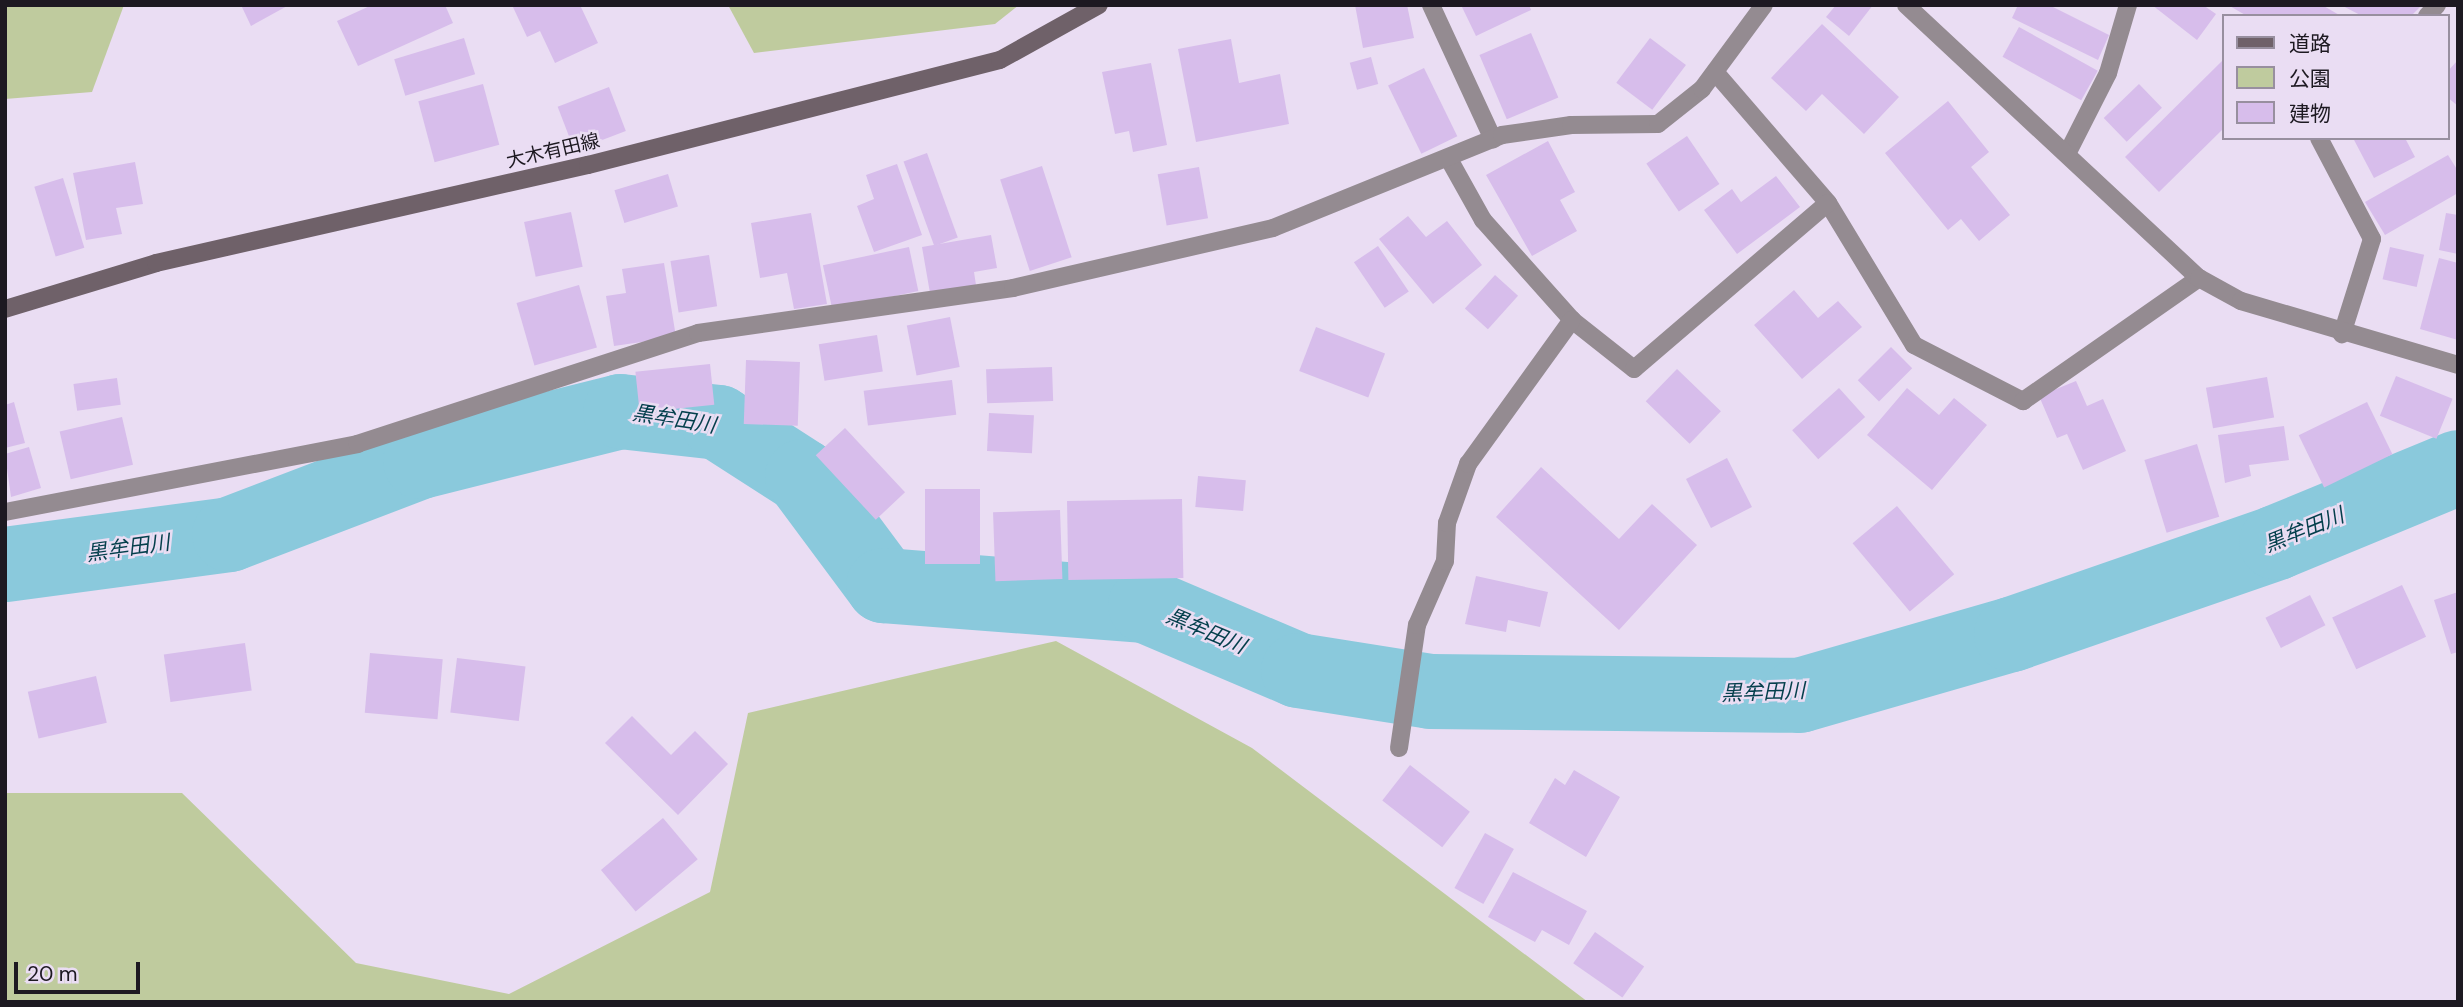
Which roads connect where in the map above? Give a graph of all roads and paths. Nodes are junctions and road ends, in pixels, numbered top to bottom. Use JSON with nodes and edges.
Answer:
{"nodes":[{"id":1,"x":1100,"y":5,"type":"edge"},
{"id":2,"x":1431,"y":5,"type":"edge"},
{"id":3,"x":1764,"y":5,"type":"edge"},
{"id":4,"x":1906,"y":5,"type":"edge"},
{"id":5,"x":2128,"y":5,"type":"edge"},
{"id":6,"x":1715,"y":72,"type":"junction"},
{"id":7,"x":1493,"y":139,"type":"junction"},
{"id":8,"x":2320,"y":140,"type":"edge"},
{"id":9,"x":2068,"y":152,"type":"junction"},
{"id":10,"x":1450,"y":161,"type":"junction"},
{"id":11,"x":1828,"y":203,"type":"junction"},
{"id":12,"x":2199,"y":278,"type":"junction"},
{"id":13,"x":5,"y":309,"type":"edge"},
{"id":14,"x":1572,"y":320,"type":"junction"},
{"id":15,"x":2342,"y":334,"type":"junction"},
{"id":16,"x":2458,"y":365,"type":"edge"},
{"id":17,"x":5,"y":512,"type":"edge"},
{"id":18,"x":1399,"y":748,"type":"dead end"}],
"edges":[{"from":1,"to":13,"type":"main road","name":"大木有田線"},
{"from":2,"to":7,"type":"street"},
{"from":3,"to":6,"type":"street"},
{"from":4,"to":9,"type":"street"},
{"from":5,"to":9,"type":"street"},
{"from":6,"to":7,"type":"street"},
{"from":6,"to":11,"type":"street"},
{"from":7,"to":10,"type":"street"},
{"from":8,"to":15,"type":"street"},
{"from":9,"to":12,"type":"street"},
{"from":10,"to":14,"type":"street"},
{"from":10,"to":17,"type":"street"},
{"from":11,"to":12,"type":"street"},
{"from":11,"to":14,"type":"street"},
{"from":12,"to":15,"type":"street"},
{"from":14,"to":18,"type":"street"},
{"from":15,"to":16,"type":"street"}]}
